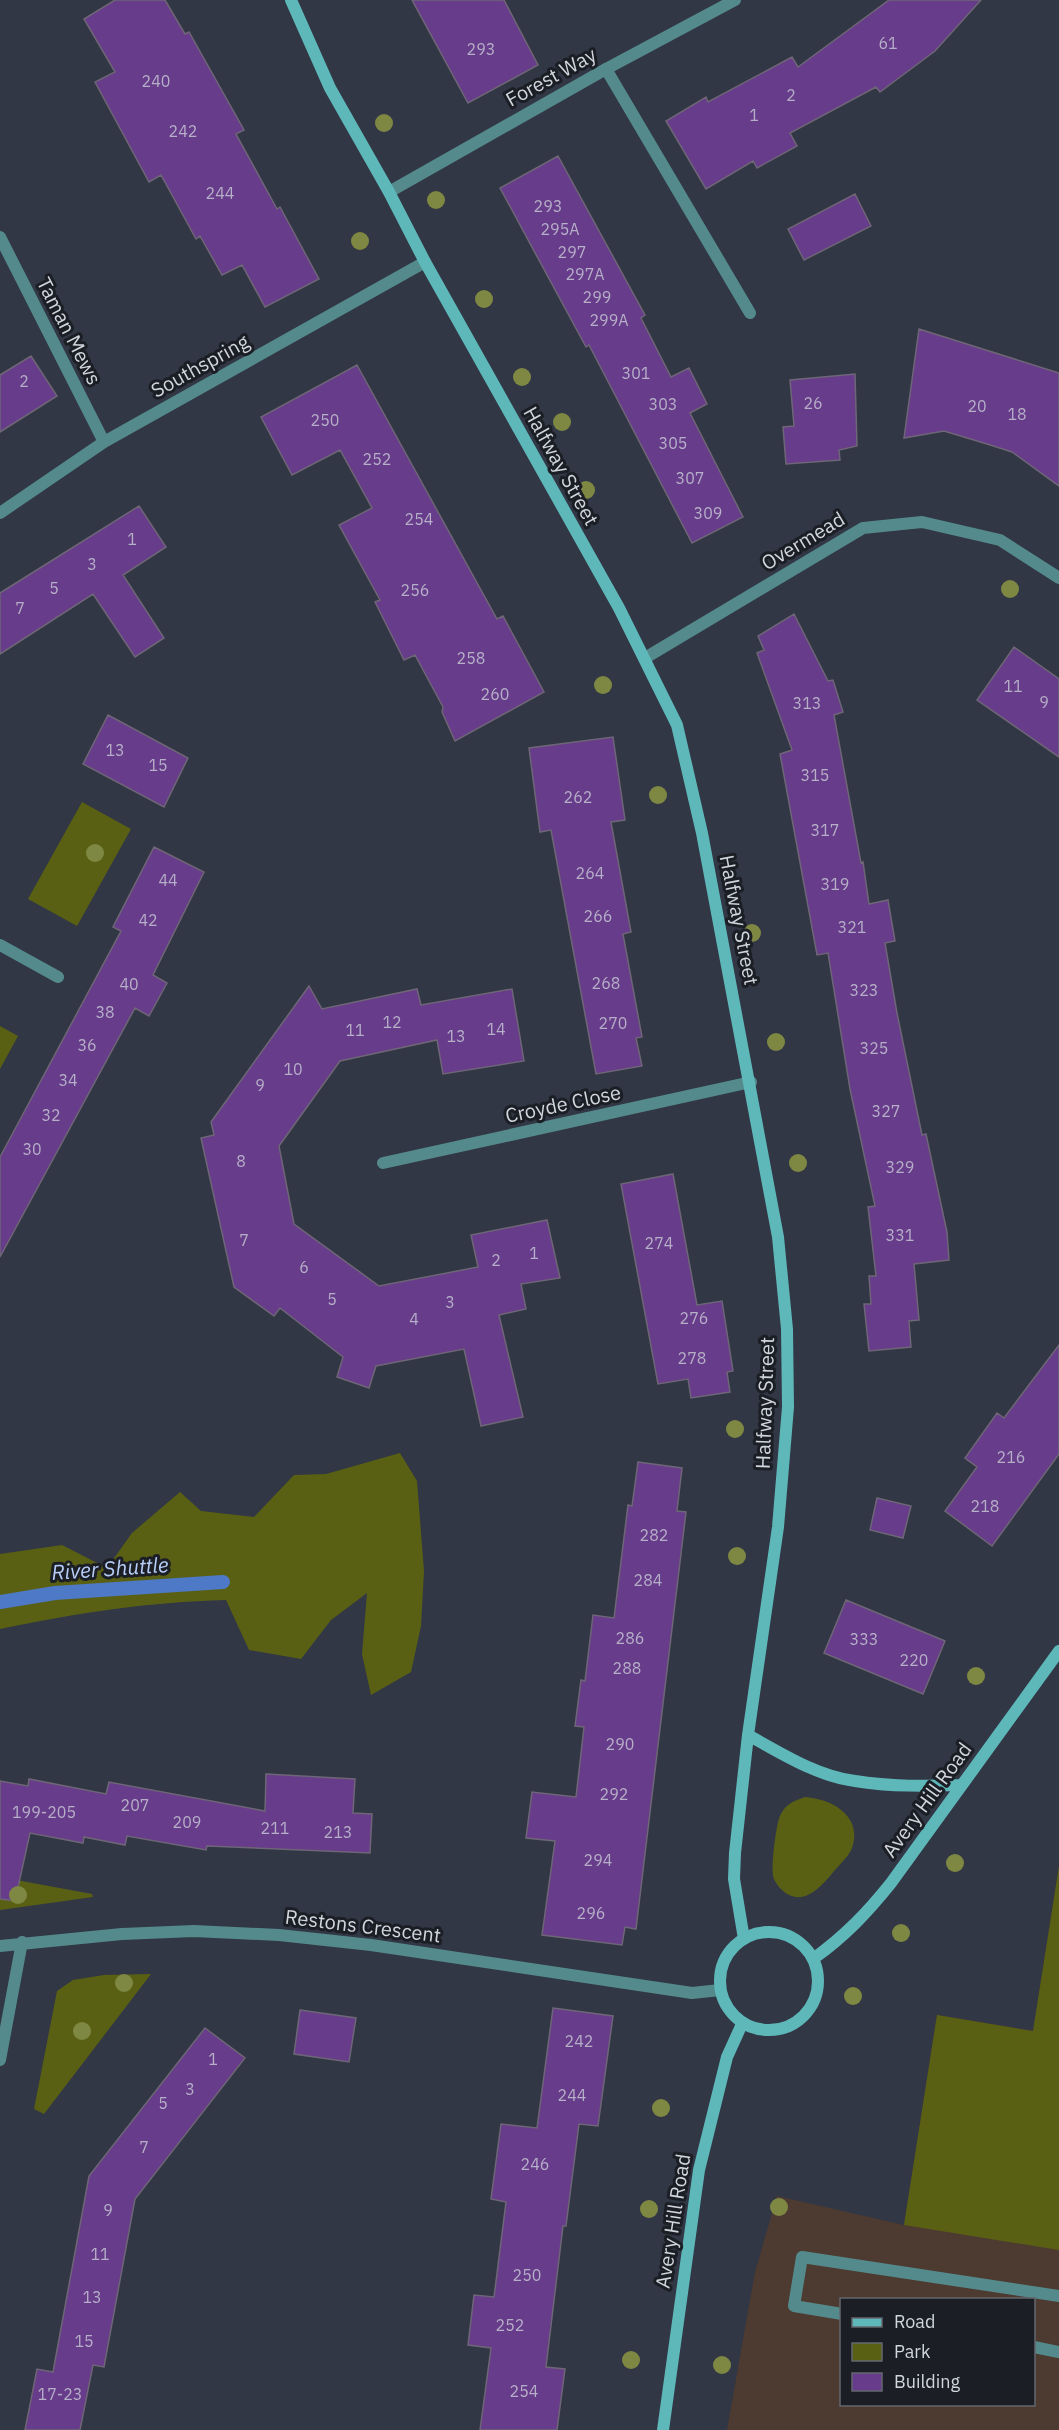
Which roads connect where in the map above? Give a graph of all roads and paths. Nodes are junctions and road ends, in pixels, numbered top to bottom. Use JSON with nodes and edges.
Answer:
{"nodes":[{"id":1,"x":291,"y":0,"type":"edge"},
{"id":2,"x":735,"y":0,"type":"edge"},
{"id":3,"x":606,"y":69,"type":"junction"},
{"id":4,"x":389,"y":192,"type":"junction"},
{"id":5,"x":0,"y":237,"type":"edge"},
{"id":6,"x":424,"y":262,"type":"junction"},
{"id":7,"x":750,"y":313,"type":"dead end"},
{"id":8,"x":104,"y":442,"type":"junction"},
{"id":9,"x":0,"y":513,"type":"edge"},
{"id":10,"x":1059,"y":578,"type":"edge"},
{"id":11,"x":645,"y":658,"type":"junction"},
{"id":12,"x":0,"y":945,"type":"edge"},
{"id":13,"x":58,"y":977,"type":"dead end"},
{"id":14,"x":751,"y":1082,"type":"junction"},
{"id":15,"x":383,"y":1163,"type":"dead end"},
{"id":16,"x":1059,"y":1650,"type":"edge"},
{"id":17,"x":748,"y":1736,"type":"junction"},
{"id":18,"x":962,"y":1785,"type":"junction"},
{"id":19,"x":744,"y":1939,"type":"junction"},
{"id":20,"x":22,"y":1942,"type":"junction"},
{"id":21,"x":0,"y":1946,"type":"edge"},
{"id":22,"x":813,"y":1959,"type":"junction"},
{"id":23,"x":720,"y":1990,"type":"junction"},
{"id":24,"x":742,"y":2024,"type":"junction"},
{"id":25,"x":0,"y":2060,"type":"edge"},
{"id":26,"x":1059,"y":2296,"type":"edge"},
{"id":27,"x":840,"y":2314,"type":"edge"},
{"id":28,"x":1035,"y":2347,"type":"edge"},
{"id":29,"x":1059,"y":2352,"type":"edge"},
{"id":30,"x":663,"y":2430,"type":"edge"}],
"edges":[{"from":1,"to":4,"type":"main road","name":"Halfway Street"},
{"from":2,"to":3,"type":"street","name":"Forest Way"},
{"from":3,"to":4,"type":"street","name":"Forest Way"},
{"from":3,"to":7,"type":"street"},
{"from":4,"to":6,"type":"main road","name":"Halfway Street"},
{"from":5,"to":8,"type":"street","name":"Taman Mews"},
{"from":6,"to":8,"type":"street","name":"Southspring"},
{"from":6,"to":11,"type":"main road","name":"Halfway Street"},
{"from":8,"to":9,"type":"street","name":"Southspring"},
{"from":10,"to":11,"type":"street","name":"Overmead"},
{"from":11,"to":14,"type":"main road","name":"Halfway Street"},
{"from":12,"to":13,"type":"street"},
{"from":14,"to":15,"type":"street","name":"Croyde Close"},
{"from":14,"to":17,"type":"main road","name":"Halfway Street"},
{"from":16,"to":18,"type":"main road","name":"Avery Hill Road"},
{"from":17,"to":18,"type":"main road"},
{"from":17,"to":19,"type":"main road","name":"Halfway Street"},
{"from":18,"to":22,"type":"main road","name":"Avery Hill Road"},
{"from":19,"to":22,"type":"main road"},
{"from":19,"to":23,"type":"main road"},
{"from":20,"to":21,"type":"street","name":"Restons Crescent"},
{"from":20,"to":23,"type":"street","name":"Restons Crescent"},
{"from":20,"to":25,"type":"street"},
{"from":22,"to":24,"type":"main road"},
{"from":23,"to":24,"type":"main road"},
{"from":24,"to":30,"type":"main road","name":"Avery Hill Road"},
{"from":26,"to":27,"type":"street"},
{"from":28,"to":29,"type":"street"}]}
